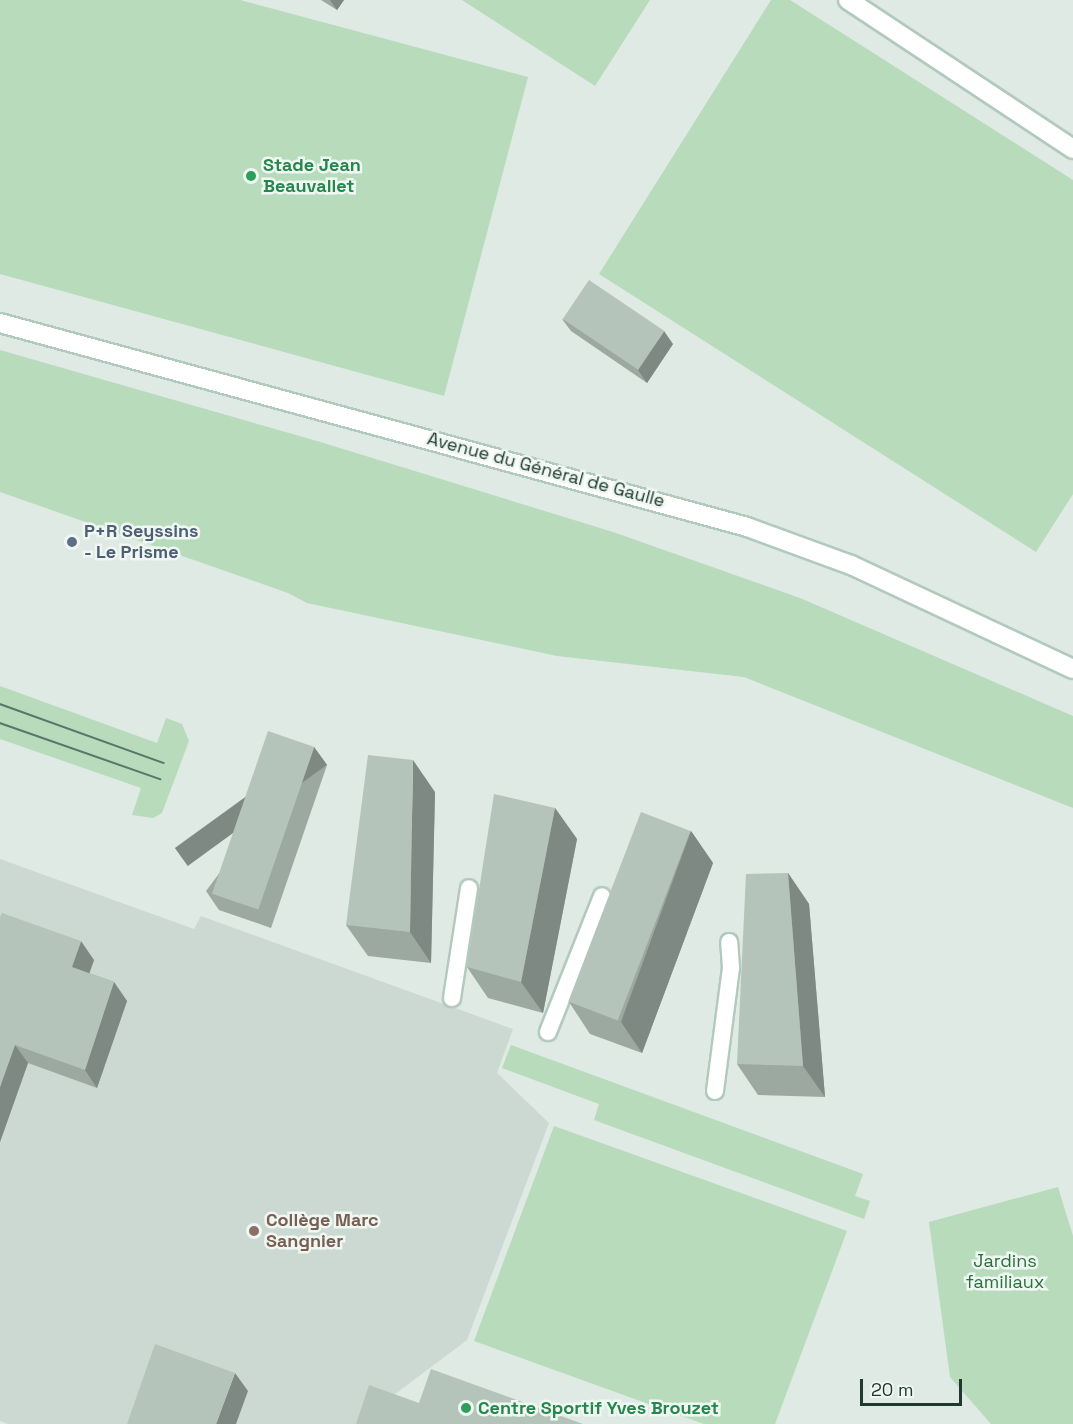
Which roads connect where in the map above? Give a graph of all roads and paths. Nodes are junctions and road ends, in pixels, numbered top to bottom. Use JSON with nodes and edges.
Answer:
{"nodes":[{"id":1,"x":848,"y":0,"type":"edge"},
{"id":2,"x":1073,"y":149,"type":"edge"},
{"id":3,"x":0,"y":323,"type":"edge"},
{"id":4,"x":1073,"y":669,"type":"edge"},
{"id":5,"x":469,"y":888,"type":"dead end"},
{"id":6,"x":602,"y":896,"type":"dead end"},
{"id":7,"x":729,"y":942,"type":"dead end"},
{"id":8,"x":452,"y":998,"type":"dead end"},
{"id":9,"x":548,"y":1032,"type":"dead end"},
{"id":10,"x":715,"y":1092,"type":"dead end"}],
"edges":[{"from":1,"to":2,"type":"main road"},
{"from":3,"to":4,"type":"main road","name":"Avenue du Général de Gaulle"},
{"from":5,"to":8,"type":"lane"},
{"from":6,"to":9,"type":"lane"},
{"from":7,"to":10,"type":"lane"}]}
